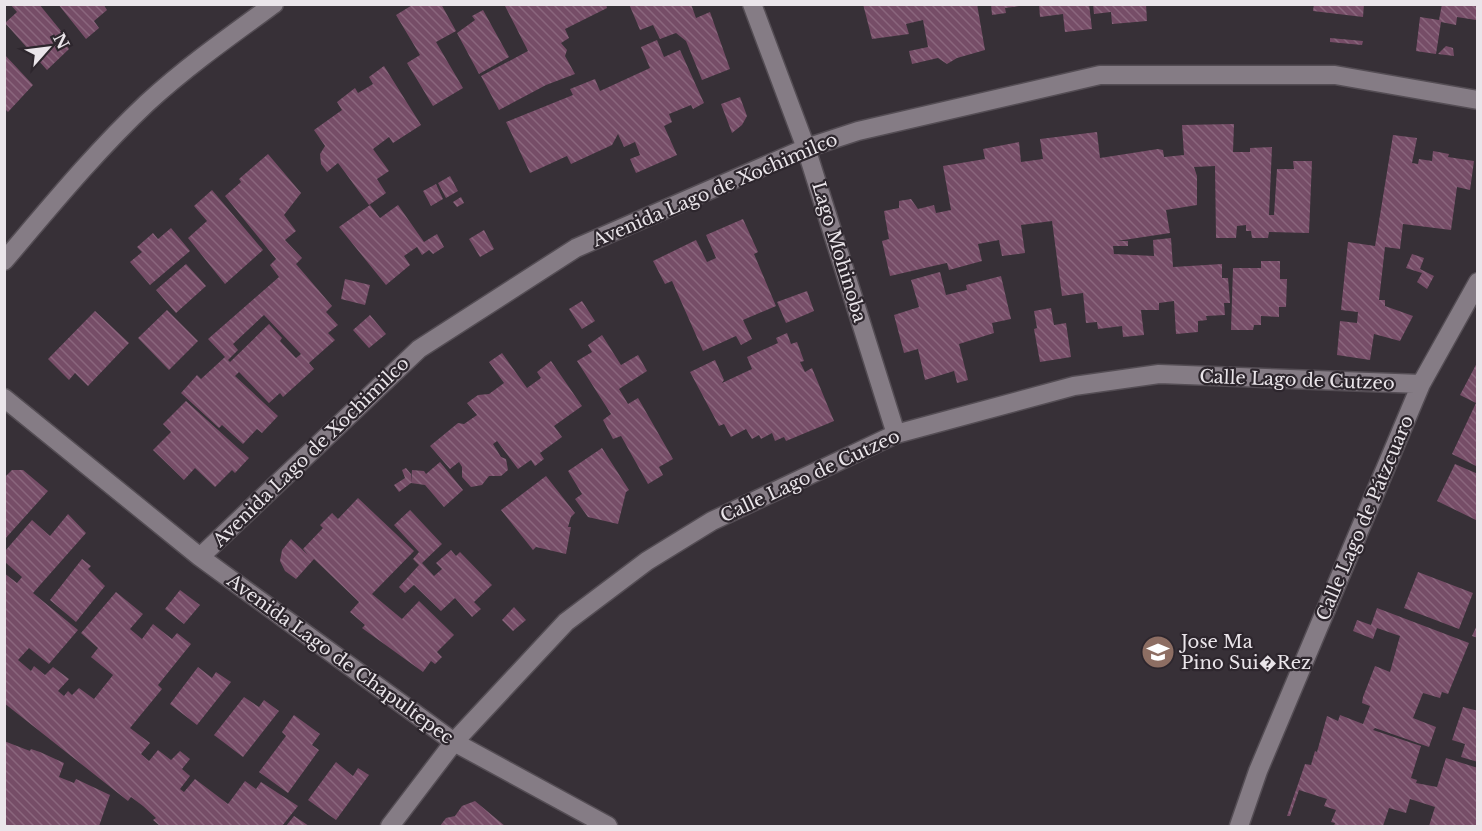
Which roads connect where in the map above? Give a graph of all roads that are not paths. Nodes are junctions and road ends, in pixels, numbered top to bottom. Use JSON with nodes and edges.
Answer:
{"nodes":[{"id":1,"x":274,"y":4,"type":"edge"},
{"id":2,"x":752,"y":4,"type":"edge"},
{"id":3,"x":1478,"y":100,"type":"edge"},
{"id":4,"x":806,"y":148,"type":"junction"},
{"id":5,"x":4,"y":261,"type":"edge"},
{"id":6,"x":1478,"y":282,"type":"edge"},
{"id":7,"x":1421,"y":384,"type":"junction"},
{"id":8,"x":4,"y":398,"type":"edge"},
{"id":9,"x":896,"y":434,"type":"junction"},
{"id":10,"x":200,"y":557,"type":"junction"},
{"id":11,"x":454,"y":742,"type":"junction"},
{"id":12,"x":390,"y":826,"type":"edge"},
{"id":13,"x":608,"y":826,"type":"edge"},
{"id":14,"x":1239,"y":826,"type":"edge"}],
"edges":[{"from":1,"to":5,"type":"street"},
{"from":2,"to":4,"type":"street","name":"Lago Mohinoba"},
{"from":3,"to":4,"type":"street","name":"Avenida Lago de Xochimilco"},
{"from":4,"to":9,"type":"street","name":"Lago Mohinoba"},
{"from":4,"to":10,"type":"street","name":"Avenida Lago de Xochimilco"},
{"from":6,"to":7,"type":"street","name":"Calle Lago de Pátzcuaro"},
{"from":7,"to":9,"type":"street","name":"Calle Lago de Cutzeo"},
{"from":7,"to":14,"type":"street","name":"Calle Lago de Pátzcuaro"},
{"from":8,"to":10,"type":"street","name":"Avenida Lago de Chapultepec"},
{"from":9,"to":11,"type":"street","name":"Calle Lago de Cutzeo"},
{"from":10,"to":11,"type":"street","name":"Avenida Lago de Chapultepec"},
{"from":11,"to":12,"type":"street","name":"Calle Lago de Cutzeo"},
{"from":11,"to":13,"type":"street","name":"Avenida Lago de Chapultepec"}]}
